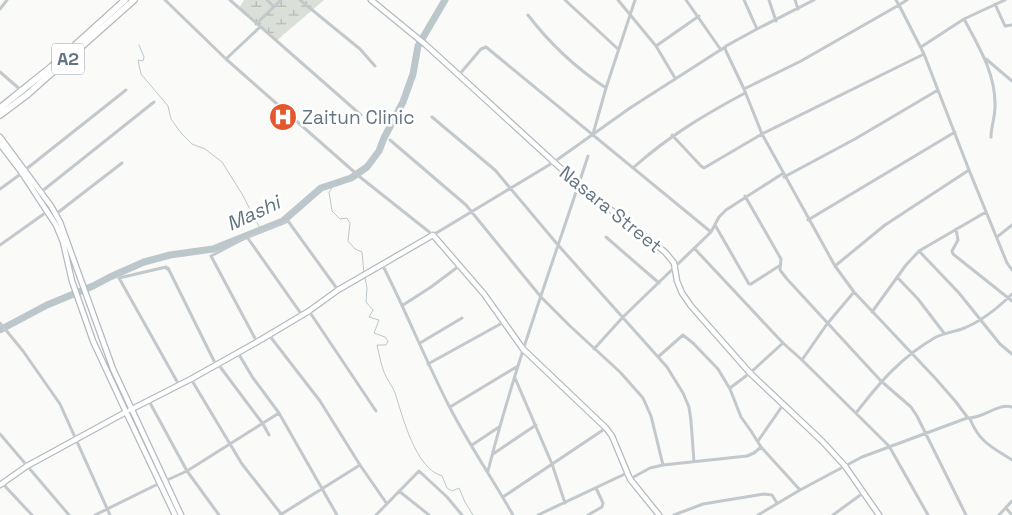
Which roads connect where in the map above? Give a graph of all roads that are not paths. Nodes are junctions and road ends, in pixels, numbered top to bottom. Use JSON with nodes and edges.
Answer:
{"nodes":[{"id":1,"x":7,"y":0,"type":"edge"},
{"id":2,"x":125,"y":0,"type":"edge"},
{"id":3,"x":134,"y":0,"type":"edge"},
{"id":4,"x":165,"y":0,"type":"edge"},
{"id":5,"x":230,"y":0,"type":"edge"},
{"id":6,"x":267,"y":0,"type":"edge"},
{"id":7,"x":281,"y":0,"type":"edge"},
{"id":8,"x":300,"y":0,"type":"edge"},
{"id":9,"x":371,"y":0,"type":"edge"},
{"id":10,"x":564,"y":0,"type":"edge"},
{"id":11,"x":618,"y":0,"type":"edge"},
{"id":12,"x":635,"y":0,"type":"edge"},
{"id":13,"x":686,"y":0,"type":"edge"},
{"id":14,"x":744,"y":0,"type":"edge"},
{"id":15,"x":769,"y":0,"type":"edge"},
{"id":16,"x":795,"y":0,"type":"edge"},
{"id":17,"x":814,"y":0,"type":"edge"},
{"id":18,"x":896,"y":0,"type":"edge"},
{"id":19,"x":907,"y":0,"type":"edge"},
{"id":20,"x":1005,"y":0,"type":"edge"},
{"id":21,"x":995,"y":4,"type":"junction"},
{"id":22,"x":899,"y":5,"type":"junction"},
{"id":23,"x":274,"y":7,"type":"junction"},
{"id":24,"x":0,"y":9,"type":"edge"},
{"id":25,"x":798,"y":9,"type":"junction"},
{"id":26,"x":528,"y":15,"type":"dead end"},
{"id":27,"x":630,"y":15,"type":"junction"},
{"id":28,"x":699,"y":16,"type":"junction"},
{"id":29,"x":964,"y":19,"type":"junction"},
{"id":30,"x":776,"y":21,"type":"junction"},
{"id":31,"x":258,"y":25,"type":"junction"},
{"id":32,"x":1012,"y":25,"type":"edge"},
{"id":33,"x":757,"y":29,"type":"junction"},
{"id":34,"x":656,"y":46,"type":"junction"},
{"id":35,"x":921,"y":47,"type":"junction"},
{"id":36,"x":618,"y":49,"type":"junction"},
{"id":37,"x":723,"y":49,"type":"junction"},
{"id":38,"x":924,"y":54,"type":"junction"},
{"id":39,"x":226,"y":59,"type":"junction"},
{"id":40,"x":986,"y":59,"type":"junction"},
{"id":41,"x":375,"y":66,"type":"dead end"},
{"id":42,"x":0,"y":72,"type":"edge"},
{"id":43,"x":458,"y":76,"type":"junction"},
{"id":44,"x":675,"y":78,"type":"junction"},
{"id":45,"x":1012,"y":81,"type":"edge"},
{"id":46,"x":606,"y":88,"type":"junction"},
{"id":47,"x":126,"y":90,"type":"dead end"},
{"id":48,"x":938,"y":90,"type":"junction"},
{"id":49,"x":22,"y":91,"type":"junction"},
{"id":50,"x":744,"y":91,"type":"junction"},
{"id":51,"x":154,"y":102,"type":"dead end"},
{"id":52,"x":0,"y":108,"type":"edge"},
{"id":53,"x":0,"y":115,"type":"edge"},
{"id":54,"x":361,"y":115,"type":"dead end"},
{"id":55,"x":432,"y":117,"type":"dead end"},
{"id":56,"x":955,"y":132,"type":"junction"},
{"id":57,"x":762,"y":134,"type":"junction"},
{"id":58,"x":593,"y":135,"type":"junction"},
{"id":59,"x":672,"y":135,"type":"junction"},
{"id":60,"x":0,"y":137,"type":"edge"},
{"id":61,"x":991,"y":137,"type":"dead end"},
{"id":62,"x":390,"y":140,"type":"dead end"},
{"id":63,"x":0,"y":144,"type":"edge"},
{"id":64,"x":588,"y":156,"type":"dead end"},
{"id":65,"x":554,"y":162,"type":"junction"},
{"id":66,"x":122,"y":163,"type":"dead end"},
{"id":67,"x":634,"y":167,"type":"junction"},
{"id":68,"x":969,"y":170,"type":"junction"},
{"id":69,"x":23,"y":172,"type":"junction"},
{"id":70,"x":783,"y":175,"type":"junction"},
{"id":71,"x":578,"y":185,"type":"junction"},
{"id":72,"x":512,"y":188,"type":"junction"},
{"id":73,"x":0,"y":189,"type":"edge"},
{"id":74,"x":41,"y":192,"type":"junction"},
{"id":75,"x":745,"y":196,"type":"junction"},
{"id":76,"x":48,"y":211,"type":"junction"},
{"id":77,"x":473,"y":212,"type":"junction"},
{"id":78,"x":986,"y":212,"type":"junction"},
{"id":79,"x":56,"y":214,"type":"junction"},
{"id":80,"x":808,"y":220,"type":"junction"},
{"id":81,"x":715,"y":225,"type":"junction"},
{"id":82,"x":1012,"y":225,"type":"edge"},
{"id":83,"x":956,"y":229,"type":"junction"},
{"id":84,"x":711,"y":232,"type":"junction"},
{"id":85,"x":433,"y":235,"type":"junction"},
{"id":86,"x":606,"y":236,"type":"dead end"},
{"id":87,"x":247,"y":237,"type":"junction"},
{"id":88,"x":997,"y":237,"type":"junction"},
{"id":89,"x":0,"y":245,"type":"edge"},
{"id":90,"x":558,"y":245,"type":"junction"},
{"id":91,"x":694,"y":248,"type":"junction"},
{"id":92,"x":919,"y":251,"type":"junction"},
{"id":93,"x":382,"y":264,"type":"junction"},
{"id":94,"x":459,"y":266,"type":"junction"},
{"id":95,"x":779,"y":266,"type":"junction"},
{"id":96,"x":834,"y":266,"type":"junction"},
{"id":97,"x":675,"y":268,"type":"junction"},
{"id":98,"x":1012,"y":270,"type":"edge"},
{"id":99,"x":897,"y":277,"type":"junction"},
{"id":100,"x":659,"y":283,"type":"junction"},
{"id":101,"x":338,"y":290,"type":"junction"},
{"id":102,"x":854,"y":292,"type":"junction"},
{"id":103,"x":1012,"y":294,"type":"edge"},
{"id":104,"x":541,"y":297,"type":"junction"},
{"id":105,"x":1008,"y":298,"type":"junction"},
{"id":106,"x":1012,"y":301,"type":"edge"},
{"id":107,"x":403,"y":305,"type":"junction"},
{"id":108,"x":309,"y":311,"type":"junction"},
{"id":109,"x":872,"y":312,"type":"junction"},
{"id":110,"x":302,"y":315,"type":"junction"},
{"id":111,"x":623,"y":317,"type":"junction"},
{"id":112,"x":462,"y":318,"type":"dead end"},
{"id":113,"x":981,"y":318,"type":"junction"},
{"id":114,"x":504,"y":322,"type":"junction"},
{"id":115,"x":0,"y":323,"type":"edge"},
{"id":116,"x":827,"y":324,"type":"junction"},
{"id":117,"x":944,"y":333,"type":"junction"},
{"id":118,"x":269,"y":335,"type":"junction"},
{"id":119,"x":257,"y":342,"type":"junction"},
{"id":120,"x":420,"y":343,"type":"junction"},
{"id":121,"x":783,"y":343,"type":"junction"},
{"id":122,"x":523,"y":349,"type":"junction"},
{"id":123,"x":594,"y":349,"type":"junction"},
{"id":124,"x":911,"y":352,"type":"junction"},
{"id":125,"x":238,"y":353,"type":"junction"},
{"id":126,"x":1012,"y":354,"type":"edge"},
{"id":127,"x":658,"y":357,"type":"junction"},
{"id":128,"x":802,"y":360,"type":"junction"},
{"id":129,"x":217,"y":364,"type":"junction"},
{"id":130,"x":428,"y":364,"type":"junction"},
{"id":131,"x":519,"y":365,"type":"junction"},
{"id":132,"x":750,"y":373,"type":"junction"},
{"id":133,"x":515,"y":377,"type":"junction"},
{"id":134,"x":191,"y":379,"type":"junction"},
{"id":135,"x":881,"y":380,"type":"junction"},
{"id":136,"x":179,"y":385,"type":"junction"},
{"id":137,"x":730,"y":388,"type":"junction"},
{"id":138,"x":149,"y":401,"type":"junction"},
{"id":139,"x":784,"y":405,"type":"junction"},
{"id":140,"x":450,"y":407,"type":"junction"},
{"id":141,"x":1012,"y":407,"type":"edge"},
{"id":142,"x":128,"y":411,"type":"junction"},
{"id":143,"x":376,"y":411,"type":"dead end"},
{"id":144,"x":279,"y":413,"type":"junction"},
{"id":145,"x":856,"y":413,"type":"junction"},
{"id":146,"x":969,"y":419,"type":"junction"},
{"id":147,"x":262,"y":424,"type":"junction"},
{"id":148,"x":536,"y":425,"type":"junction"},
{"id":149,"x":499,"y":427,"type":"junction"},
{"id":150,"x":606,"y":428,"type":"junction"},
{"id":151,"x":926,"y":433,"type":"junction"},
{"id":152,"x":0,"y":434,"type":"edge"},
{"id":153,"x":269,"y":435,"type":"dead end"},
{"id":154,"x":76,"y":438,"type":"junction"},
{"id":155,"x":758,"y":441,"type":"junction"},
{"id":156,"x":230,"y":445,"type":"junction"},
{"id":157,"x":472,"y":446,"type":"junction"},
{"id":158,"x":761,"y":446,"type":"junction"},
{"id":159,"x":889,"y":446,"type":"junction"},
{"id":160,"x":492,"y":455,"type":"junction"},
{"id":161,"x":1012,"y":460,"type":"edge"},
{"id":162,"x":694,"y":462,"type":"junction"},
{"id":163,"x":552,"y":464,"type":"junction"},
{"id":164,"x":360,"y":465,"type":"junction"},
{"id":165,"x":663,"y":465,"type":"junction"},
{"id":166,"x":27,"y":466,"type":"junction"},
{"id":167,"x":845,"y":466,"type":"junction"},
{"id":168,"x":188,"y":470,"type":"junction"},
{"id":169,"x":488,"y":471,"type":"junction"},
{"id":170,"x":627,"y":473,"type":"junction"},
{"id":171,"x":630,"y":479,"type":"junction"},
{"id":172,"x":163,"y":482,"type":"junction"},
{"id":173,"x":1,"y":484,"type":"edge"},
{"id":174,"x":596,"y":488,"type":"junction"},
{"id":175,"x":320,"y":489,"type":"junction"},
{"id":176,"x":800,"y":490,"type":"junction"},
{"id":177,"x":399,"y":491,"type":"junction"},
{"id":178,"x":863,"y":493,"type":"junction"},
{"id":179,"x":503,"y":498,"type":"junction"},
{"id":180,"x":1012,"y":501,"type":"edge"},
{"id":181,"x":565,"y":503,"type":"junction"},
{"id":182,"x":777,"y":503,"type":"junction"},
{"id":183,"x":387,"y":504,"type":"junction"},
{"id":184,"x":1006,"y":508,"type":"junction"},
{"id":185,"x":107,"y":509,"type":"junction"},
{"id":186,"x":32,"y":515,"type":"edge"},
{"id":187,"x":69,"y":515,"type":"edge"},
{"id":188,"x":95,"y":515,"type":"edge"},
{"id":189,"x":110,"y":515,"type":"edge"},
{"id":190,"x":175,"y":515,"type":"edge"},
{"id":191,"x":181,"y":515,"type":"edge"},
{"id":192,"x":219,"y":515,"type":"edge"},
{"id":193,"x":281,"y":515,"type":"edge"},
{"id":194,"x":336,"y":515,"type":"edge"},
{"id":195,"x":376,"y":515,"type":"edge"},
{"id":196,"x":428,"y":515,"type":"edge"},
{"id":197,"x":462,"y":515,"type":"edge"},
{"id":198,"x":513,"y":515,"type":"edge"},
{"id":199,"x":538,"y":515,"type":"edge"},
{"id":200,"x":588,"y":515,"type":"edge"},
{"id":201,"x":659,"y":515,"type":"edge"},
{"id":202,"x":674,"y":515,"type":"edge"},
{"id":203,"x":758,"y":515,"type":"edge"},
{"id":204,"x":833,"y":515,"type":"edge"},
{"id":205,"x":879,"y":515,"type":"edge"},
{"id":206,"x":928,"y":515,"type":"edge"},
{"id":207,"x":966,"y":515,"type":"edge"},
{"id":208,"x":998,"y":515,"type":"edge"},
{"id":209,"x":1012,"y":515,"type":"edge"}],
"edges":[{"from":1,"to":24,"type":"street"},
{"from":2,"to":49,"type":"highway","number":"A2"},
{"from":3,"to":53,"type":"highway","number":"A2"},
{"from":4,"to":39,"type":"street"},
{"from":5,"to":31,"type":"street"},
{"from":6,"to":23,"type":"street"},
{"from":7,"to":23,"type":"street"},
{"from":8,"to":41,"type":"street"},
{"from":9,"to":43,"type":"street","name":"Nasara Street"},
{"from":10,"to":36,"type":"street"},
{"from":11,"to":27,"type":"street"},
{"from":12,"to":27,"type":"street"},
{"from":13,"to":28,"type":"street"},
{"from":14,"to":33,"type":"street"},
{"from":15,"to":30,"type":"street"},
{"from":16,"to":25,"type":"street"},
{"from":17,"to":25,"type":"street"},
{"from":18,"to":22,"type":"street"},
{"from":19,"to":22,"type":"street"},
{"from":20,"to":21,"type":"street"},
{"from":21,"to":29,"type":"street"},
{"from":21,"to":32,"type":"street"},
{"from":22,"to":35,"type":"street"},
{"from":22,"to":50,"type":"street"},
{"from":23,"to":31,"type":"street"},
{"from":25,"to":30,"type":"street"},
{"from":26,"to":46,"type":"street"},
{"from":27,"to":34,"type":"street"},
{"from":27,"to":36,"type":"street"},
{"from":28,"to":34,"type":"street"},
{"from":28,"to":37,"type":"street"},
{"from":29,"to":35,"type":"street"},
{"from":29,"to":40,"type":"street"},
{"from":30,"to":33,"type":"street"},
{"from":31,"to":39,"type":"street"},
{"from":31,"to":54,"type":"street"},
{"from":33,"to":37,"type":"street"},
{"from":34,"to":44,"type":"street"},
{"from":35,"to":38,"type":"street"},
{"from":36,"to":46,"type":"street"},
{"from":37,"to":44,"type":"street"},
{"from":37,"to":50,"type":"street"},
{"from":38,"to":48,"type":"street"},
{"from":38,"to":57,"type":"street"},
{"from":39,"to":85,"type":"street"},
{"from":40,"to":45,"type":"street"},
{"from":40,"to":61,"type":"street"},
{"from":42,"to":49,"type":"street"},
{"from":43,"to":58,"type":"street"},
{"from":43,"to":65,"type":"street","name":"Nasara Street"},
{"from":44,"to":58,"type":"street"},
{"from":46,"to":58,"type":"street"},
{"from":47,"to":69,"type":"street"},
{"from":48,"to":56,"type":"street"},
{"from":48,"to":70,"type":"street"},
{"from":49,"to":52,"type":"highway","number":"A2"},
{"from":50,"to":57,"type":"street"},
{"from":50,"to":59,"type":"street"},
{"from":51,"to":74,"type":"street"},
{"from":55,"to":72,"type":"street"},
{"from":56,"to":68,"type":"street"},
{"from":56,"to":80,"type":"street"},
{"from":57,"to":59,"type":"street"},
{"from":57,"to":70,"type":"street"},
{"from":58,"to":65,"type":"street"},
{"from":58,"to":67,"type":"street"},
{"from":59,"to":67,"type":"street"},
{"from":60,"to":69,"type":"street"},
{"from":62,"to":77,"type":"street"},
{"from":63,"to":69,"type":"street"},
{"from":64,"to":71,"type":"street"},
{"from":65,"to":71,"type":"street","name":"Nasara Street"},
{"from":65,"to":72,"type":"street"},
{"from":66,"to":79,"type":"street"},
{"from":67,"to":84,"type":"street"},
{"from":68,"to":78,"type":"street"},
{"from":68,"to":96,"type":"street"},
{"from":69,"to":73,"type":"street"},
{"from":69,"to":74,"type":"street"},
{"from":69,"to":76,"type":"street"},
{"from":70,"to":75,"type":"street"},
{"from":70,"to":80,"type":"street"},
{"from":71,"to":90,"type":"street"},
{"from":71,"to":97,"type":"street","name":"Nasara Street"},
{"from":72,"to":77,"type":"street"},
{"from":72,"to":90,"type":"street"},
{"from":74,"to":79,"type":"street"},
{"from":75,"to":81,"type":"street"},
{"from":75,"to":95,"type":"street"},
{"from":76,"to":89,"type":"street"},
{"from":76,"to":142,"type":"street"},
{"from":77,"to":85,"type":"street"},
{"from":77,"to":104,"type":"street"},
{"from":78,"to":83,"type":"street"},
{"from":78,"to":88,"type":"street"},
{"from":79,"to":142,"type":"street"},
{"from":80,"to":96,"type":"street"},
{"from":81,"to":84,"type":"street"},
{"from":81,"to":95,"type":"street"},
{"from":82,"to":88,"type":"street"},
{"from":83,"to":92,"type":"street"},
{"from":83,"to":105,"type":"street"},
{"from":84,"to":91,"type":"street"},
{"from":85,"to":93,"type":"street"},
{"from":85,"to":94,"type":"street"},
{"from":86,"to":100,"type":"street"},
{"from":87,"to":101,"type":"street"},
{"from":87,"to":110,"type":"street"},
{"from":87,"to":119,"type":"street"},
{"from":88,"to":98,"type":"street"},
{"from":90,"to":104,"type":"street"},
{"from":90,"to":111,"type":"street"},
{"from":91,"to":97,"type":"street"},
{"from":91,"to":121,"type":"street"},
{"from":92,"to":99,"type":"street"},
{"from":92,"to":113,"type":"street"},
{"from":93,"to":101,"type":"street"},
{"from":93,"to":107,"type":"street"},
{"from":94,"to":107,"type":"street"},
{"from":94,"to":114,"type":"street"},
{"from":95,"to":116,"type":"street"},
{"from":96,"to":102,"type":"street"},
{"from":97,"to":100,"type":"street"},
{"from":97,"to":132,"type":"street","name":"Nasara Street"},
{"from":99,"to":109,"type":"street"},
{"from":99,"to":117,"type":"street"},
{"from":100,"to":111,"type":"street"},
{"from":101,"to":108,"type":"street"},
{"from":102,"to":109,"type":"street"},
{"from":102,"to":116,"type":"street"},
{"from":103,"to":105,"type":"street"},
{"from":104,"to":122,"type":"street"},
{"from":104,"to":123,"type":"street"},
{"from":105,"to":106,"type":"street"},
{"from":105,"to":113,"type":"street"},
{"from":107,"to":120,"type":"street"},
{"from":108,"to":110,"type":"street"},
{"from":108,"to":143,"type":"street"},
{"from":109,"to":124,"type":"street"},
{"from":110,"to":118,"type":"street"},
{"from":111,"to":123,"type":"street"},
{"from":111,"to":127,"type":"street"},
{"from":112,"to":120,"type":"street"},
{"from":113,"to":117,"type":"street"},
{"from":113,"to":126,"type":"street"},
{"from":114,"to":122,"type":"street"},
{"from":114,"to":130,"type":"street"},
{"from":115,"to":154,"type":"street"},
{"from":116,"to":128,"type":"street"},
{"from":116,"to":135,"type":"street"},
{"from":117,"to":124,"type":"street"},
{"from":118,"to":119,"type":"street"},
{"from":118,"to":164,"type":"street"},
{"from":119,"to":125,"type":"street"},
{"from":120,"to":130,"type":"street"},
{"from":121,"to":128,"type":"street"},
{"from":121,"to":132,"type":"street"},
{"from":122,"to":131,"type":"street"},
{"from":122,"to":150,"type":"street"},
{"from":123,"to":165,"type":"street"},
{"from":124,"to":135,"type":"street"},
{"from":124,"to":146,"type":"street"},
{"from":125,"to":129,"type":"street"},
{"from":125,"to":144,"type":"street"},
{"from":127,"to":137,"type":"street"},
{"from":127,"to":162,"type":"street"},
{"from":128,"to":145,"type":"street"},
{"from":129,"to":134,"type":"street"},
{"from":129,"to":136,"type":"street"},
{"from":129,"to":147,"type":"street"},
{"from":130,"to":140,"type":"street"},
{"from":131,"to":133,"type":"street"},
{"from":131,"to":140,"type":"street"},
{"from":132,"to":137,"type":"street"},
{"from":132,"to":139,"type":"street","name":"Nasara Street"},
{"from":133,"to":148,"type":"street"},
{"from":133,"to":149,"type":"street"},
{"from":134,"to":136,"type":"street"},
{"from":134,"to":156,"type":"street"},
{"from":135,"to":145,"type":"street"},
{"from":135,"to":151,"type":"street"},
{"from":136,"to":138,"type":"street"},
{"from":137,"to":155,"type":"street"},
{"from":138,"to":142,"type":"street"},
{"from":138,"to":168,"type":"street"},
{"from":139,"to":155,"type":"street"},
{"from":139,"to":167,"type":"street","name":"Nasara Street"},
{"from":140,"to":157,"type":"street"},
{"from":141,"to":146,"type":"street"},
{"from":142,"to":154,"type":"street"},
{"from":142,"to":172,"type":"street"},
{"from":144,"to":147,"type":"street"},
{"from":144,"to":175,"type":"street"},
{"from":145,"to":159,"type":"street"},
{"from":146,"to":151,"type":"street"},
{"from":146,"to":161,"type":"street"},
{"from":147,"to":153,"type":"street"},
{"from":147,"to":156,"type":"street"},
{"from":148,"to":160,"type":"street"},
{"from":148,"to":163,"type":"street"},
{"from":149,"to":157,"type":"street"},
{"from":149,"to":160,"type":"street"},
{"from":150,"to":163,"type":"street"},
{"from":150,"to":170,"type":"street"},
{"from":151,"to":159,"type":"street"},
{"from":151,"to":207,"type":"street"},
{"from":152,"to":166,"type":"street"},
{"from":154,"to":166,"type":"street"},
{"from":154,"to":185,"type":"street"},
{"from":155,"to":158,"type":"street"},
{"from":156,"to":168,"type":"street"},
{"from":156,"to":193,"type":"street"},
{"from":157,"to":169,"type":"street"},
{"from":158,"to":162,"type":"street"},
{"from":158,"to":176,"type":"street"},
{"from":159,"to":167,"type":"street"},
{"from":159,"to":206,"type":"street"},
{"from":160,"to":169,"type":"street"},
{"from":162,"to":165,"type":"street"},
{"from":163,"to":179,"type":"street"},
{"from":163,"to":181,"type":"street"},
{"from":164,"to":175,"type":"street"},
{"from":164,"to":183,"type":"street"},
{"from":165,"to":171,"type":"street"},
{"from":166,"to":173,"type":"street"},
{"from":166,"to":187,"type":"street"},
{"from":167,"to":176,"type":"street"},
{"from":167,"to":178,"type":"street","name":"Nasara Street"},
{"from":168,"to":172,"type":"street"},
{"from":168,"to":192,"type":"street"},
{"from":169,"to":179,"type":"street"},
{"from":170,"to":171,"type":"street"},
{"from":170,"to":174,"type":"street"},
{"from":171,"to":201,"type":"street"},
{"from":172,"to":185,"type":"street"},
{"from":172,"to":190,"type":"street"},
{"from":172,"to":191,"type":"street"},
{"from":173,"to":186,"type":"street"},
{"from":174,"to":181,"type":"street"},
{"from":174,"to":200,"type":"street"},
{"from":175,"to":193,"type":"street"},
{"from":175,"to":194,"type":"street"},
{"from":176,"to":182,"type":"street"},
{"from":177,"to":183,"type":"street"},
{"from":177,"to":196,"type":"street"},
{"from":177,"to":197,"type":"street"},
{"from":178,"to":204,"type":"street"},
{"from":178,"to":205,"type":"street","name":"Nasara Street"},
{"from":179,"to":198,"type":"street"},
{"from":180,"to":184,"type":"street"},
{"from":181,"to":199,"type":"street"},
{"from":182,"to":202,"type":"street"},
{"from":182,"to":203,"type":"street"},
{"from":183,"to":195,"type":"street"},
{"from":184,"to":208,"type":"street"},
{"from":184,"to":209,"type":"street"},
{"from":185,"to":188,"type":"street"},
{"from":185,"to":189,"type":"street"}]}
